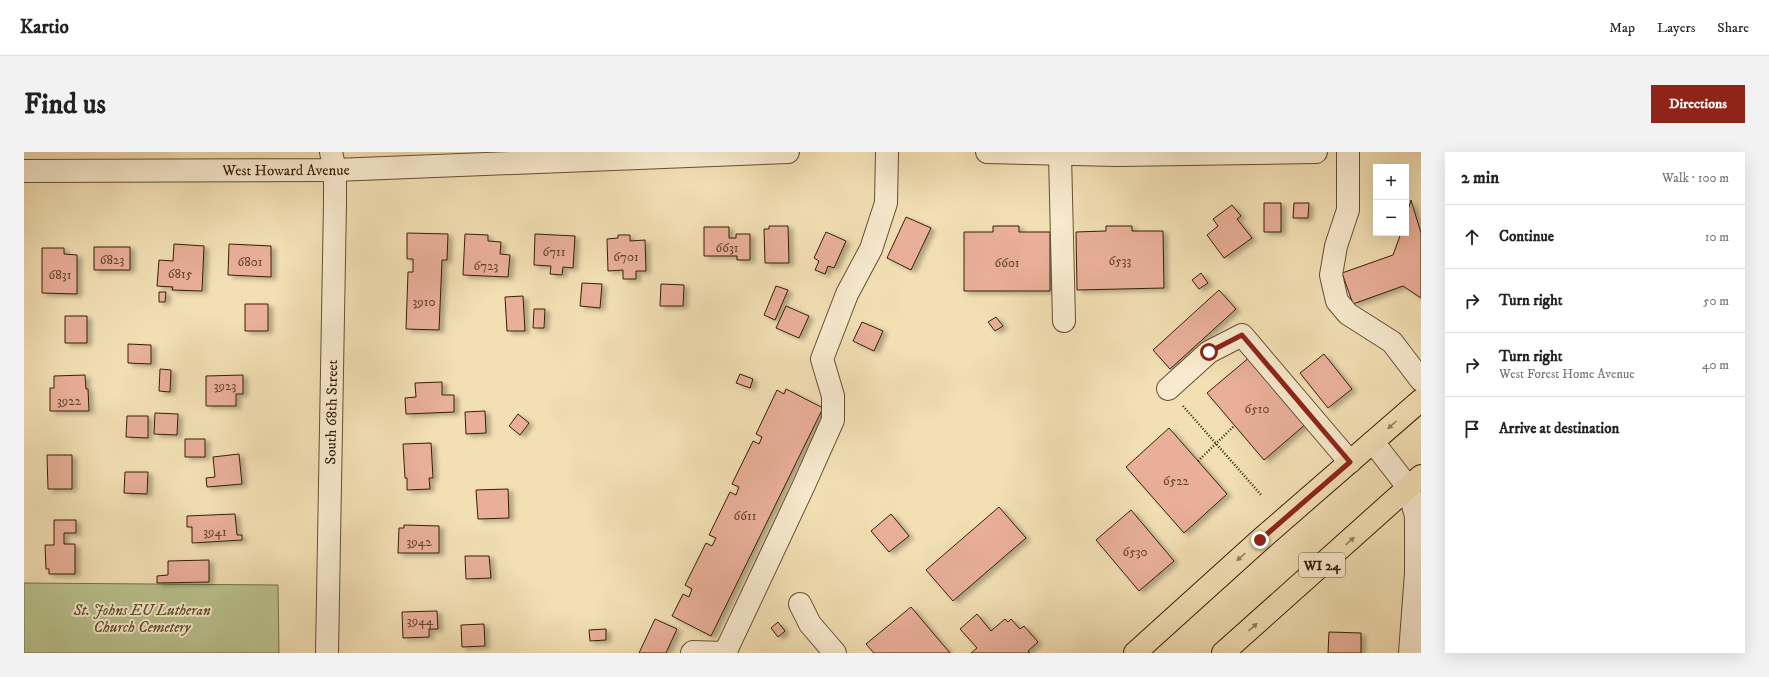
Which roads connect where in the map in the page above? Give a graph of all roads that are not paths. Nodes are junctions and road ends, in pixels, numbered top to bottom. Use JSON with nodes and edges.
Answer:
{"nodes":[{"id":1,"x":788,"y":152,"type":"edge"},
{"id":2,"x":887,"y":152,"type":"edge"},
{"id":3,"x":987,"y":152,"type":"edge"},
{"id":4,"x":1316,"y":152,"type":"edge"},
{"id":5,"x":1348,"y":152,"type":"edge"},
{"id":6,"x":1060,"y":155,"type":"junction"},
{"id":7,"x":336,"y":158,"type":"edge"},
{"id":8,"x":24,"y":171,"type":"edge"},
{"id":9,"x":1064,"y":321,"type":"dead end"},
{"id":10,"x":1421,"y":380,"type":"edge"},
{"id":11,"x":1168,"y":389,"type":"road end"},
{"id":12,"x":1421,"y":400,"type":"edge"},
{"id":13,"x":1373,"y":442,"type":"junction"},
{"id":14,"x":1350,"y":462,"type":"junction"},
{"id":15,"x":1415,"y":482,"type":"edge"},
{"id":16,"x":1418,"y":570,"type":"edge"},
{"id":17,"x":800,"y":604,"type":"dead end"},
{"id":18,"x":327,"y":653,"type":"edge"},
{"id":19,"x":692,"y":653,"type":"edge"},
{"id":20,"x":835,"y":653,"type":"edge"},
{"id":21,"x":1135,"y":653,"type":"edge"},
{"id":22,"x":1223,"y":653,"type":"edge"},
{"id":23,"x":1410,"y":653,"type":"edge"}],
"edges":[{"from":1,"to":7,"type":"street","name":"West Howard Avenue"},
{"from":2,"to":19,"type":"street"},
{"from":3,"to":6,"type":"street"},
{"from":4,"to":6,"type":"street"},
{"from":5,"to":10,"type":"street"},
{"from":6,"to":9,"type":"street"},
{"from":7,"to":8,"type":"street","name":"West Howard Avenue"},
{"from":7,"to":18,"type":"street","name":"South 68th Street"},
{"from":11,"to":14,"type":"street"},
{"from":12,"to":13,"type":"main road","one_way":true},
{"from":13,"to":14,"type":"main road"},
{"from":13,"to":15,"type":"street"},
{"from":14,"to":21,"type":"main road","one_way":true},
{"from":15,"to":16,"type":"street"},
{"from":22,"to":15,"type":"main road","number":"WI 24","one_way":true},
{"from":16,"to":23,"type":"street"},
{"from":17,"to":20,"type":"street"}]}
